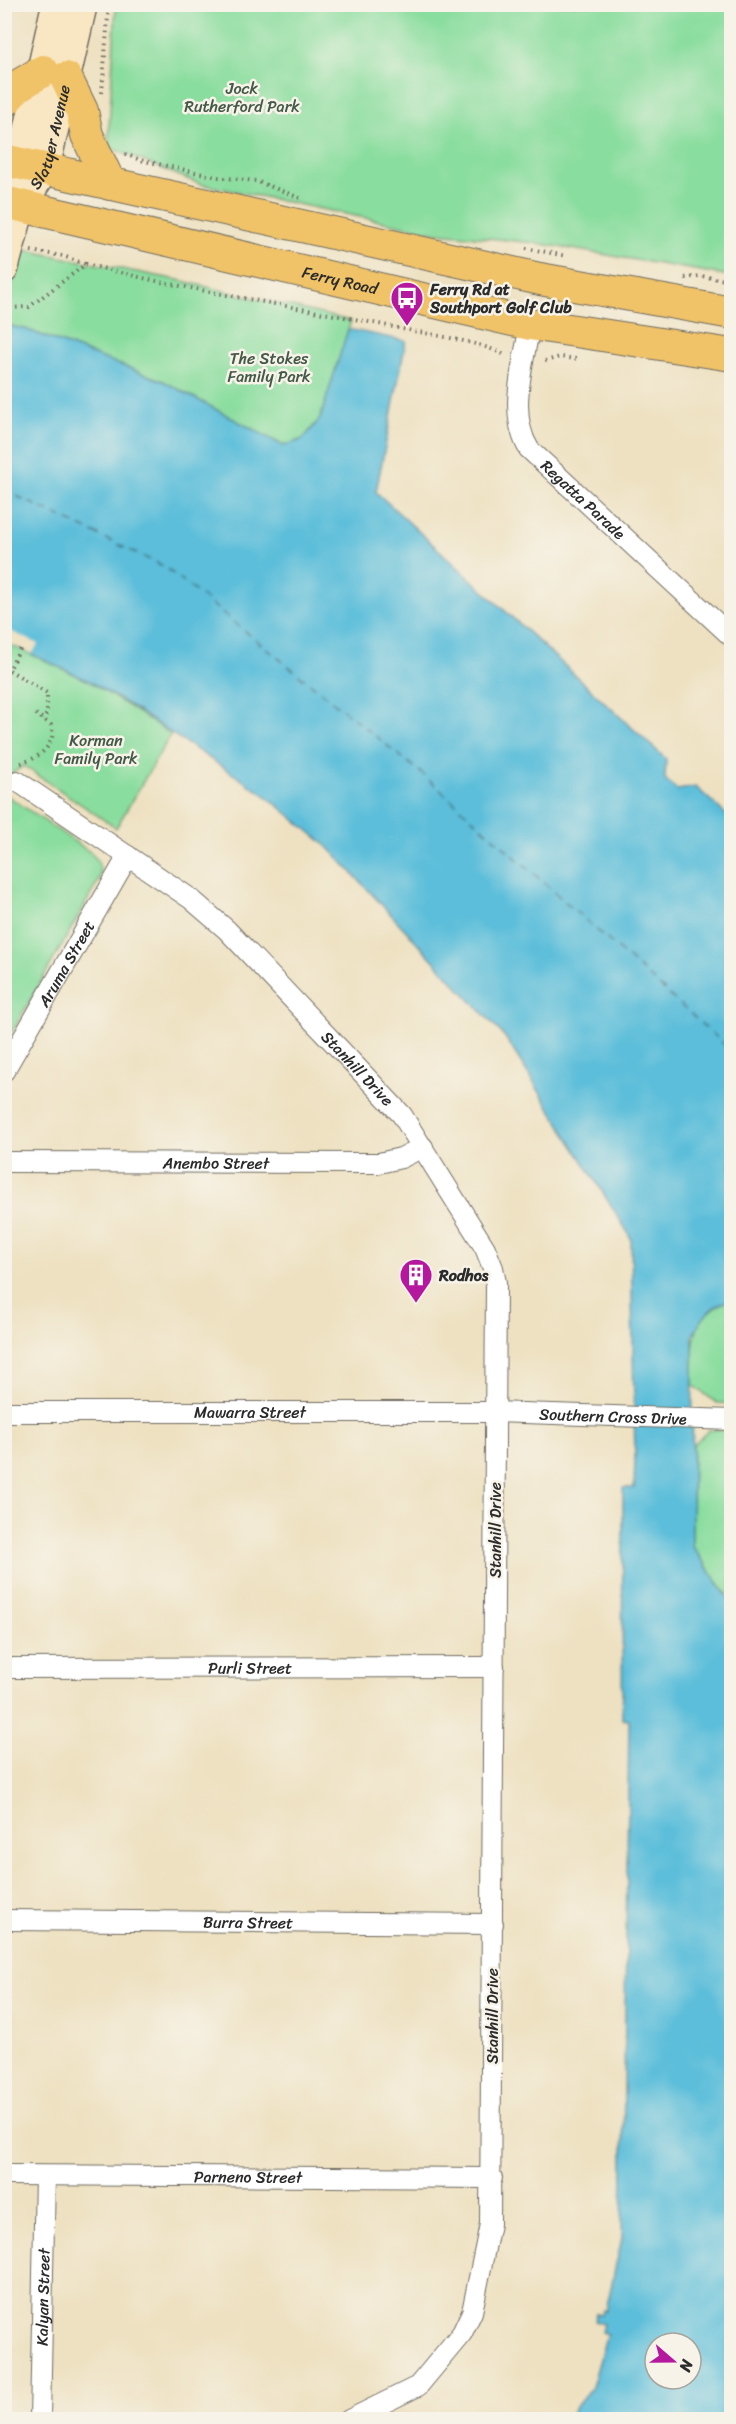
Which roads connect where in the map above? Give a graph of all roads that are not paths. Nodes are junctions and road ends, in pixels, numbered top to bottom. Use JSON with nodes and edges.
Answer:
{"nodes":[{"id":1,"x":56,"y":4,"type":"edge"},
{"id":2,"x":83,"y":4,"type":"edge"},
{"id":3,"x":54,"y":75,"type":"junction"},
{"id":4,"x":4,"y":102,"type":"edge"},
{"id":5,"x":24,"y":164,"type":"edge"},
{"id":6,"x":110,"y":184,"type":"junction"},
{"id":7,"x":13,"y":204,"type":"edge"},
{"id":8,"x":4,"y":269,"type":"edge"},
{"id":9,"x":732,"y":313,"type":"edge"},
{"id":10,"x":530,"y":324,"type":"junction"},
{"id":11,"x":732,"y":354,"type":"edge"},
{"id":12,"x":732,"y":637,"type":"edge"},
{"id":13,"x":15,"y":774,"type":"road end"},
{"id":14,"x":128,"y":856,"type":"junction"},
{"id":15,"x":4,"y":1071,"type":"edge"},
{"id":16,"x":423,"y":1147,"type":"junction"},
{"id":17,"x":4,"y":1162,"type":"edge"},
{"id":18,"x":4,"y":1412,"type":"edge"},
{"id":19,"x":495,"y":1412,"type":"junction"},
{"id":20,"x":722,"y":1419,"type":"edge"},
{"id":21,"x":494,"y":1667,"type":"junction"},
{"id":22,"x":4,"y":1668,"type":"edge"},
{"id":23,"x":4,"y":1920,"type":"edge"},
{"id":24,"x":493,"y":1924,"type":"junction"},
{"id":25,"x":4,"y":2175,"type":"edge"},
{"id":26,"x":45,"y":2176,"type":"junction"},
{"id":27,"x":492,"y":2178,"type":"junction"},
{"id":28,"x":40,"y":2420,"type":"edge"},
{"id":29,"x":349,"y":2420,"type":"edge"}],
"edges":[{"from":1,"to":3,"type":"main road","name":"Slatyer Avenue"},
{"from":2,"to":3,"type":"main road","name":"Slatyer Avenue"},
{"from":3,"to":4,"type":"main road"},
{"from":3,"to":5,"type":"main road","name":"Slatyer Avenue"},
{"from":3,"to":6,"type":"main road"},
{"from":5,"to":6,"type":"main road"},
{"from":5,"to":7,"type":"main road","name":"Slatyer Avenue"},
{"from":6,"to":9,"type":"main road"},
{"from":7,"to":8,"type":"main road","name":"Slatyer Avenue"},
{"from":7,"to":10,"type":"main road","name":"Ferry Road"},
{"from":10,"to":11,"type":"main road","name":"Ferry Road"},
{"from":10,"to":12,"type":"street","name":"Regatta Parade"},
{"from":13,"to":14,"type":"street","name":"Stanhill Drive"},
{"from":14,"to":15,"type":"street","name":"Aruma Street"},
{"from":14,"to":16,"type":"street","name":"Stanhill Drive"},
{"from":16,"to":17,"type":"street","name":"Anembo Street"},
{"from":16,"to":19,"type":"street","name":"Stanhill Drive"},
{"from":18,"to":19,"type":"street","name":"Mawarra Street"},
{"from":19,"to":20,"type":"street","name":"Southern Cross Drive"},
{"from":19,"to":21,"type":"street","name":"Stanhill Drive"},
{"from":21,"to":22,"type":"street","name":"Purli Street"},
{"from":21,"to":24,"type":"street","name":"Stanhill Drive"},
{"from":23,"to":24,"type":"street","name":"Burra Street"},
{"from":24,"to":27,"type":"street","name":"Stanhill Drive"},
{"from":25,"to":26,"type":"street","name":"Parneno Street"},
{"from":26,"to":27,"type":"street","name":"Parneno Street"},
{"from":26,"to":28,"type":"street","name":"Kalyan Street"},
{"from":27,"to":29,"type":"street","name":"Stanhill Drive"}]}
